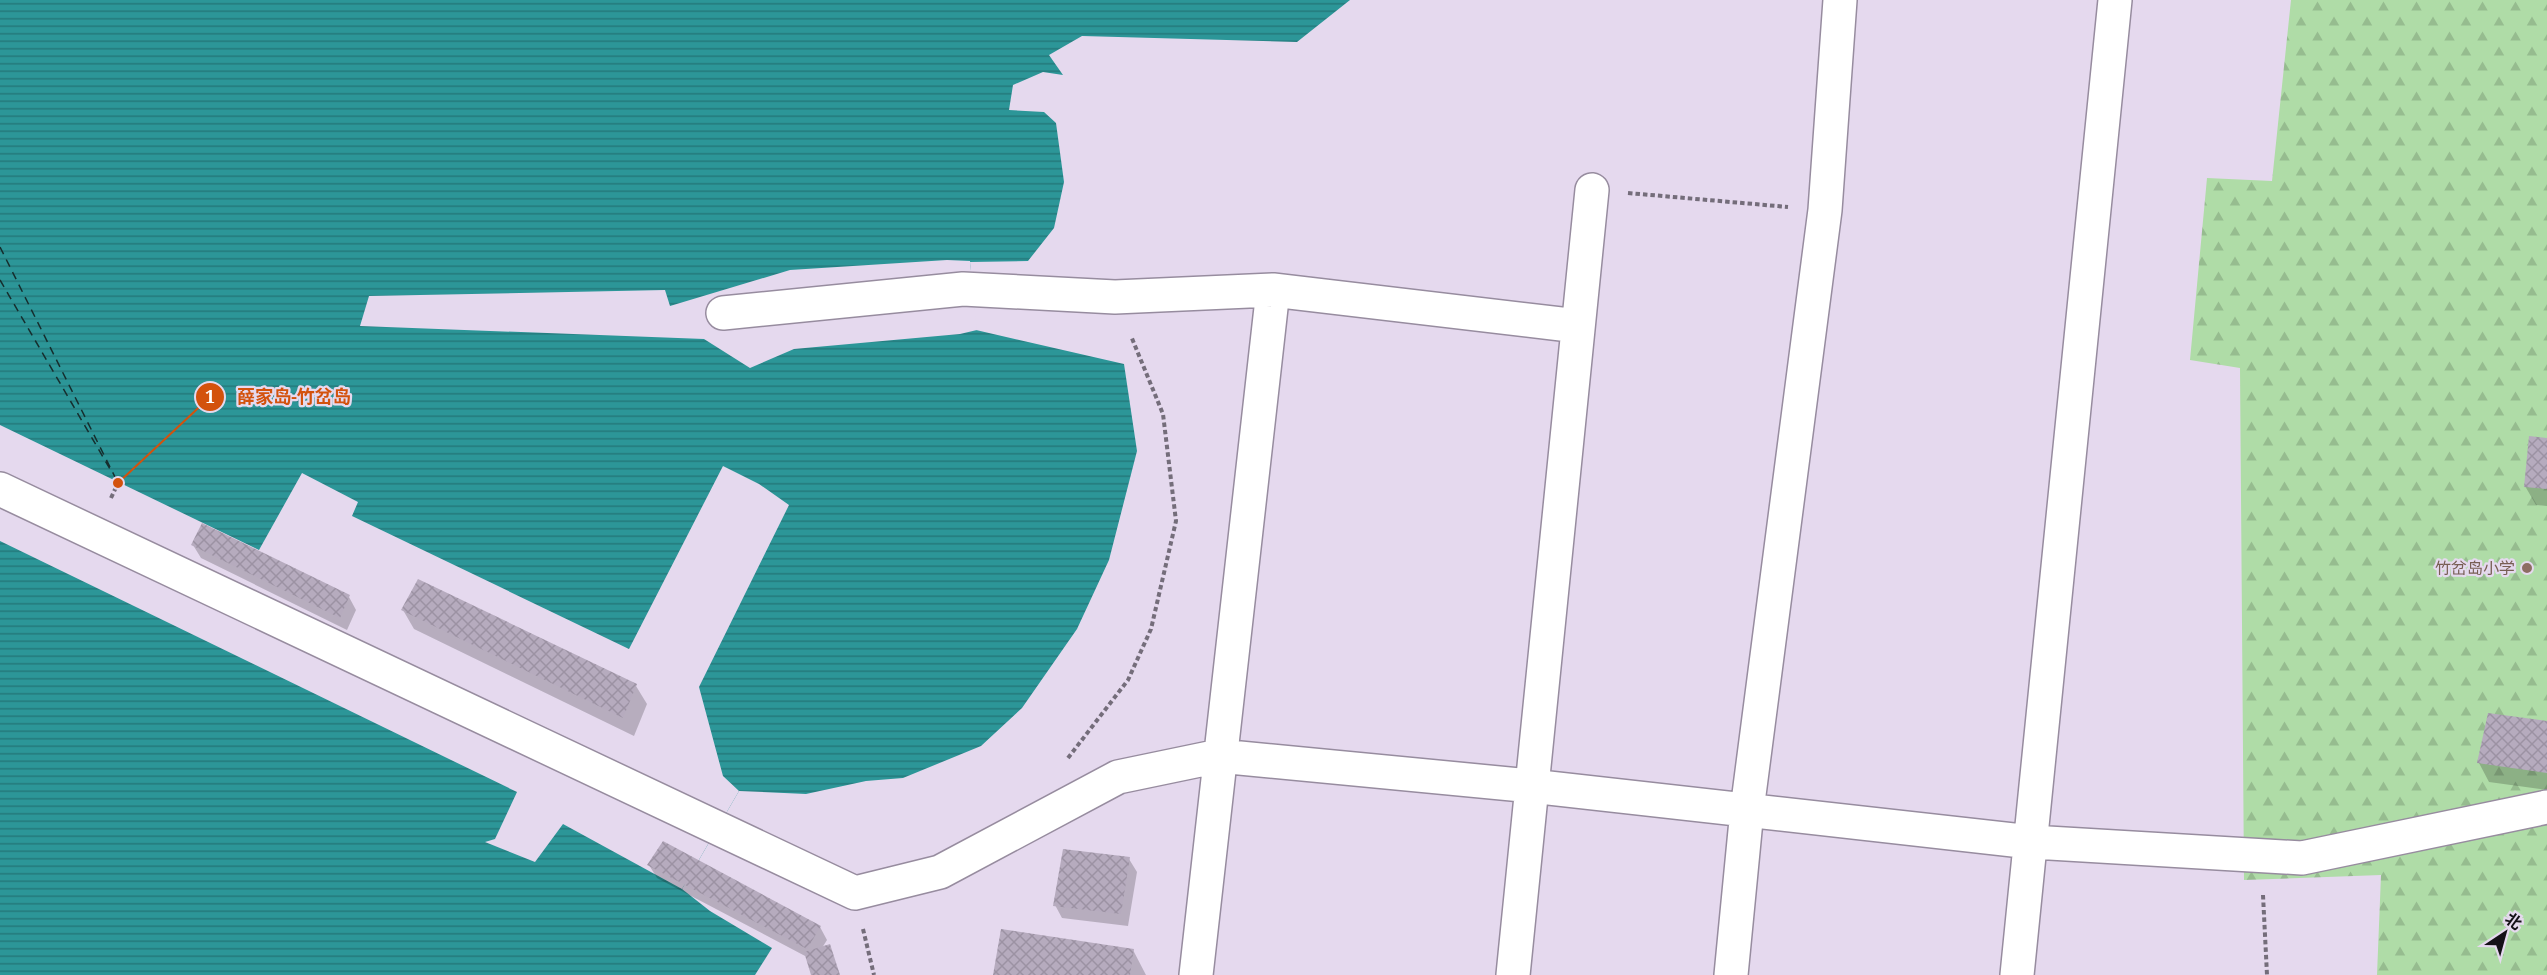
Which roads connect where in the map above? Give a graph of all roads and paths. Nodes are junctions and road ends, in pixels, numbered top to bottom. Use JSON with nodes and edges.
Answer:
{"nodes":[{"id":1,"x":1840,"y":0,"type":"edge"},
{"id":2,"x":2115,"y":0,"type":"edge"},
{"id":3,"x":1592,"y":190,"type":"joint"},
{"id":4,"x":1824,"y":210,"type":"junction"},
{"id":5,"x":1273,"y":290,"type":"junction"},
{"id":6,"x":1115,"y":297,"type":"junction"},
{"id":7,"x":723,"y":313,"type":"dead end"},
{"id":8,"x":1578,"y":326,"type":"junction"},
{"id":9,"x":0,"y":489,"type":"edge"},
{"id":10,"x":1219,"y":756,"type":"junction"},
{"id":11,"x":1065,"y":762,"type":"dead end"},
{"id":12,"x":1531,"y":786,"type":"junction"},
{"id":13,"x":2547,"y":807,"type":"edge"},
{"id":14,"x":1748,"y":810,"type":"junction"},
{"id":15,"x":2031,"y":842,"type":"junction"},
{"id":16,"x":2261,"y":856,"type":"junction"},
{"id":17,"x":855,"y":893,"type":"junction"},
{"id":18,"x":874,"y":975,"type":"edge"},
{"id":19,"x":1196,"y":975,"type":"edge"},
{"id":20,"x":1513,"y":975,"type":"edge"},
{"id":21,"x":1731,"y":975,"type":"edge"},
{"id":22,"x":2017,"y":975,"type":"edge"},
{"id":23,"x":2267,"y":975,"type":"edge"}],
"edges":[{"from":1,"to":4,"type":"street"},
{"from":2,"to":15,"type":"street"},
{"from":3,"to":4,"type":"path"},
{"from":3,"to":8,"type":"street"},
{"from":4,"to":14,"type":"street"},
{"from":5,"to":6,"type":"street"},
{"from":5,"to":8,"type":"street"},
{"from":5,"to":10,"type":"street"},
{"from":6,"to":7,"type":"street"},
{"from":6,"to":11,"type":"path"},
{"from":8,"to":12,"type":"street"},
{"from":9,"to":17,"type":"street"},
{"from":10,"to":12,"type":"street"},
{"from":10,"to":17,"type":"street"},
{"from":10,"to":19,"type":"street"},
{"from":12,"to":14,"type":"street"},
{"from":12,"to":20,"type":"street"},
{"from":13,"to":16,"type":"street"},
{"from":14,"to":15,"type":"street"},
{"from":14,"to":21,"type":"street"},
{"from":15,"to":16,"type":"street"},
{"from":15,"to":22,"type":"street"},
{"from":16,"to":23,"type":"path"},
{"from":17,"to":18,"type":"path"}]}
